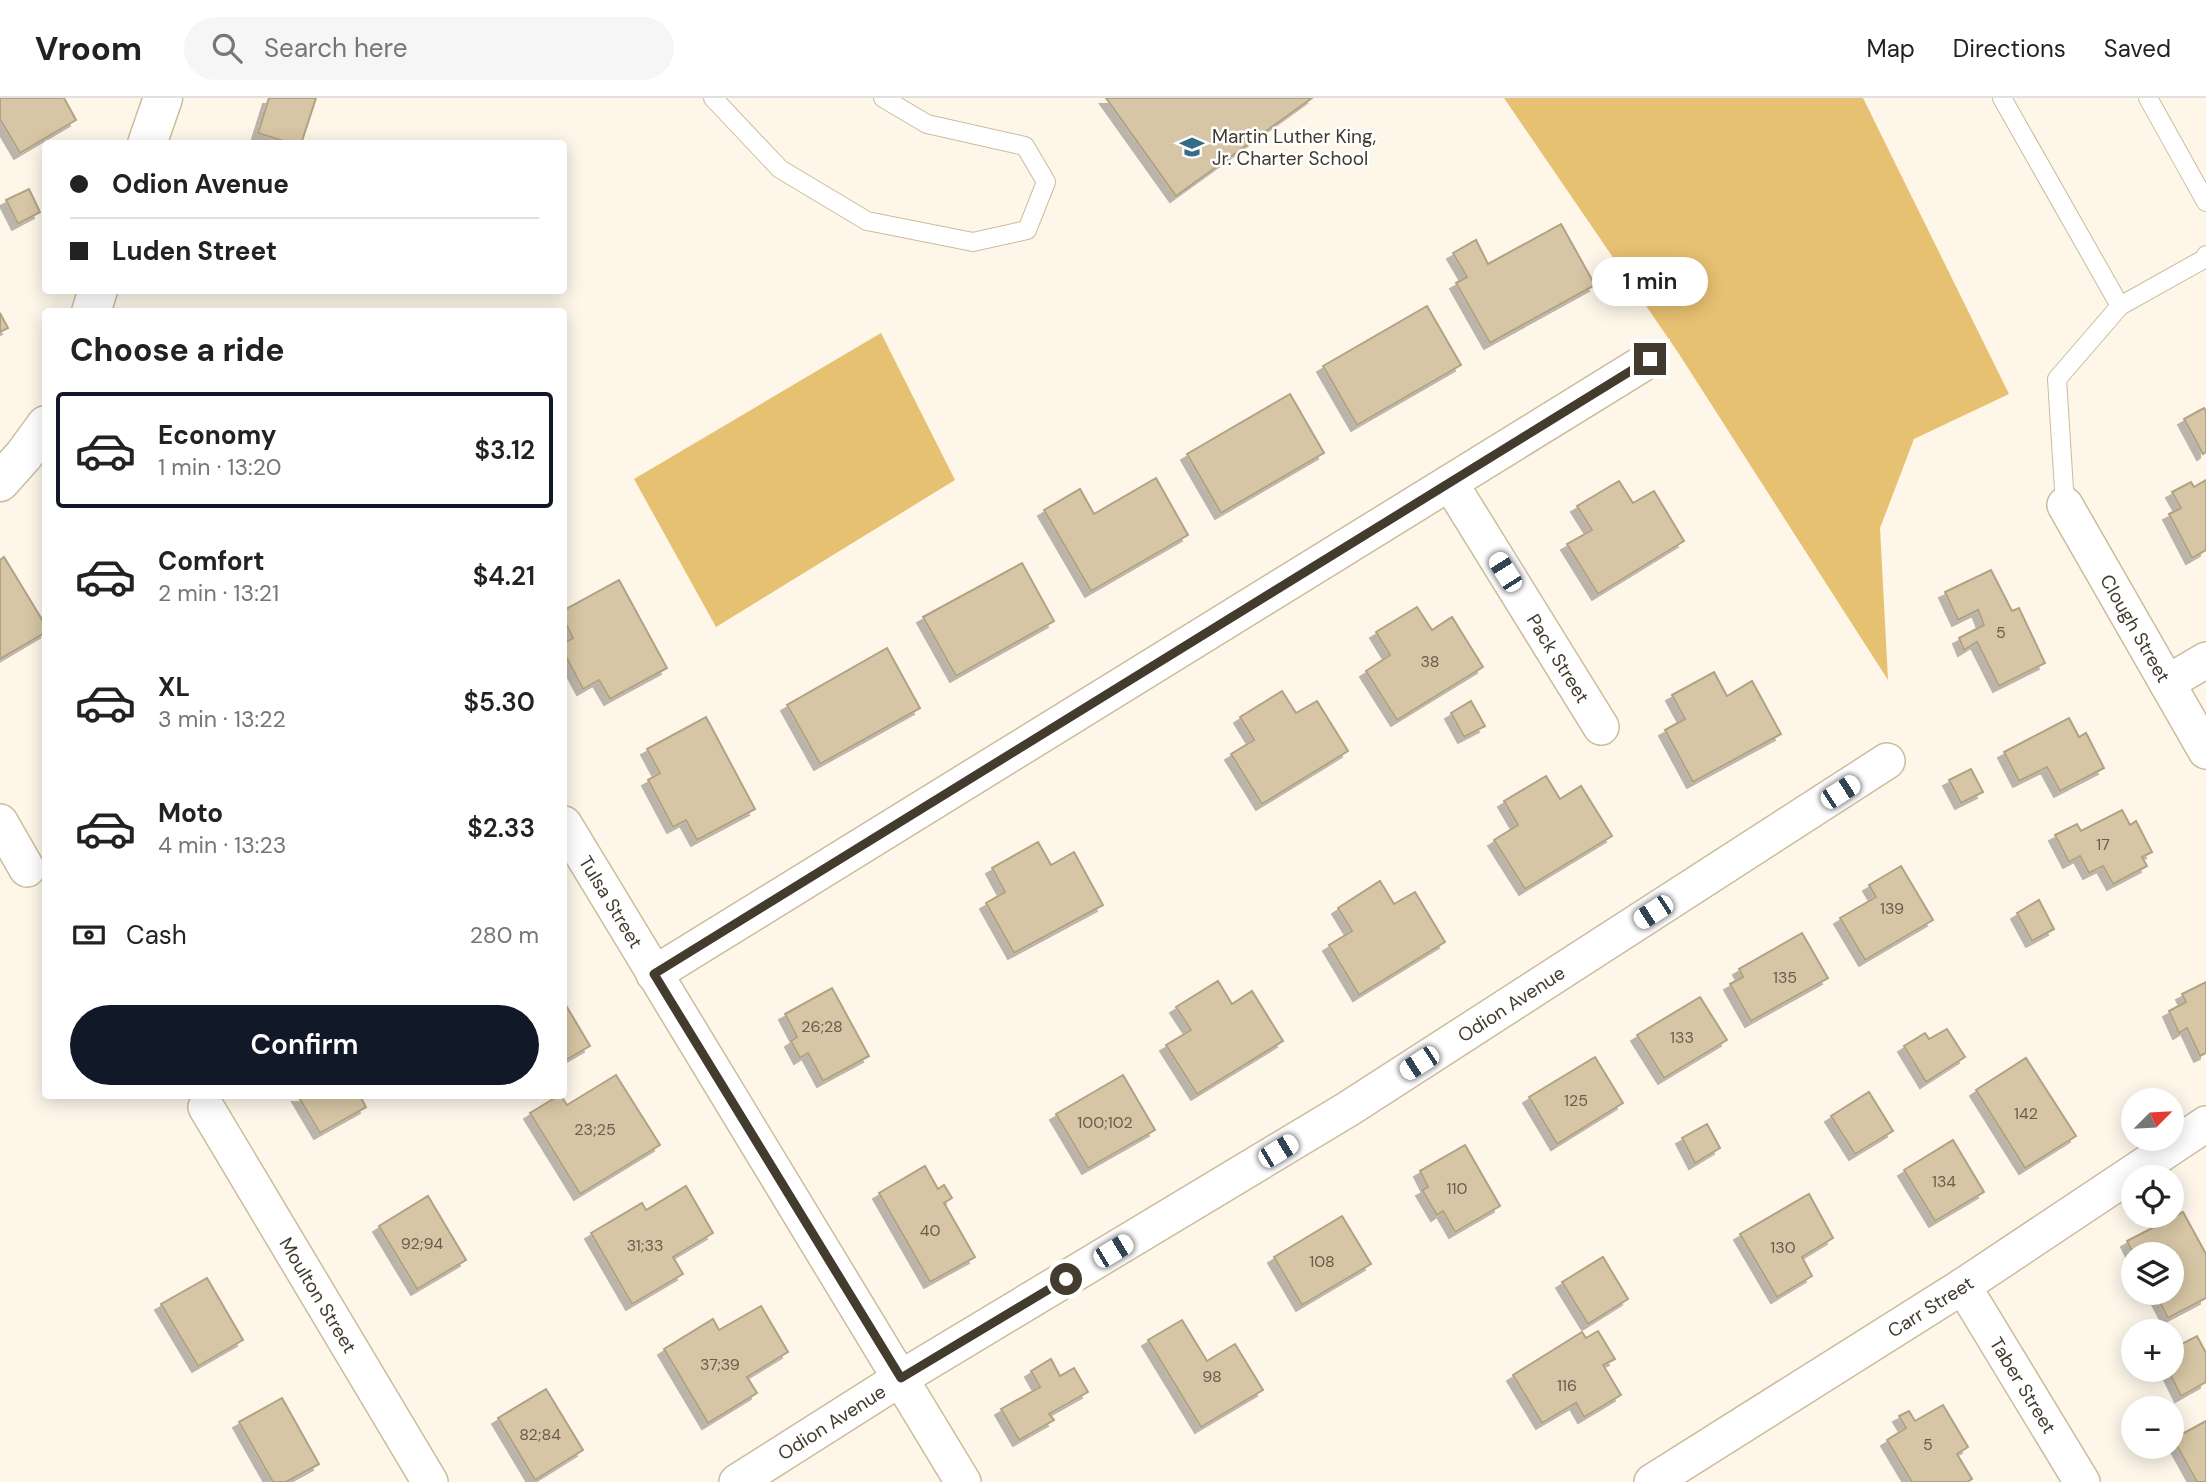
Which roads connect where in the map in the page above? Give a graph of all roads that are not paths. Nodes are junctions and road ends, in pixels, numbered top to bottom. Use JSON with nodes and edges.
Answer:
{"nodes":[{"id":1,"x":163,"y":98,"type":"edge"},
{"id":2,"x":713,"y":98,"type":"edge"},
{"id":3,"x":883,"y":98,"type":"edge"},
{"id":4,"x":2002,"y":98,"type":"edge"},
{"id":5,"x":2148,"y":98,"type":"edge"},
{"id":6,"x":149,"y":140,"type":"edge"},
{"id":7,"x":2206,"y":202,"type":"edge"},
{"id":8,"x":2206,"y":255,"type":"edge"},
{"id":9,"x":2120,"y":306,"type":"junction"},
{"id":10,"x":1650,"y":359,"type":"dead end"},
{"id":11,"x":42,"y":430,"type":"edge"},
{"id":12,"x":0,"y":482,"type":"edge"},
{"id":13,"x":1450,"y":482,"type":"junction"},
{"id":14,"x":2065,"y":505,"type":"joint"},
{"id":15,"x":2206,"y":660,"type":"edge"},
{"id":16,"x":2167,"y":682,"type":"junction"},
{"id":17,"x":1601,"y":727,"type":"dead end"},
{"id":18,"x":2206,"y":751,"type":"edge"},
{"id":19,"x":1887,"y":761,"type":"dead end"},
{"id":20,"x":0,"y":821,"type":"edge"},
{"id":21,"x":567,"y":829,"type":"edge"},
{"id":22,"x":27,"y":869,"type":"dead end"},
{"id":23,"x":654,"y":974,"type":"junction"},
{"id":24,"x":206,"y":1107,"type":"dead end"},
{"id":25,"x":2206,"y":1125,"type":"edge"},
{"id":26,"x":1964,"y":1286,"type":"junction"},
{"id":27,"x":901,"y":1378,"type":"junction"},
{"id":28,"x":430,"y":1482,"type":"edge"},
{"id":29,"x":737,"y":1482,"type":"edge"},
{"id":30,"x":963,"y":1482,"type":"edge"},
{"id":31,"x":1652,"y":1482,"type":"edge"},
{"id":32,"x":2082,"y":1482,"type":"edge"}],
"edges":[{"from":1,"to":6,"type":"street"},
{"from":2,"to":3,"type":"lane"},
{"from":4,"to":9,"type":"lane"},
{"from":5,"to":7,"type":"lane"},
{"from":8,"to":9,"type":"lane"},
{"from":9,"to":14,"type":"lane"},
{"from":10,"to":13,"type":"street"},
{"from":11,"to":12,"type":"street"},
{"from":13,"to":17,"type":"street","name":"Pack Street"},
{"from":13,"to":23,"type":"street"},
{"from":14,"to":16,"type":"street","name":"Clough Street"},
{"from":15,"to":16,"type":"street"},
{"from":16,"to":18,"type":"street","name":"Clough Street"},
{"from":19,"to":27,"type":"street","name":"Odion Avenue"},
{"from":20,"to":22,"type":"street"},
{"from":21,"to":23,"type":"street","name":"Tulsa Street"},
{"from":23,"to":27,"type":"street","name":"Tulsa Street"},
{"from":24,"to":28,"type":"street","name":"Moulton Street"},
{"from":25,"to":26,"type":"street","name":"Carr Street"},
{"from":26,"to":31,"type":"street","name":"Carr Street"},
{"from":26,"to":32,"type":"street","name":"Taber Street"},
{"from":27,"to":29,"type":"street","name":"Odion Avenue"},
{"from":27,"to":30,"type":"street","name":"Tulsa Street"}]}
